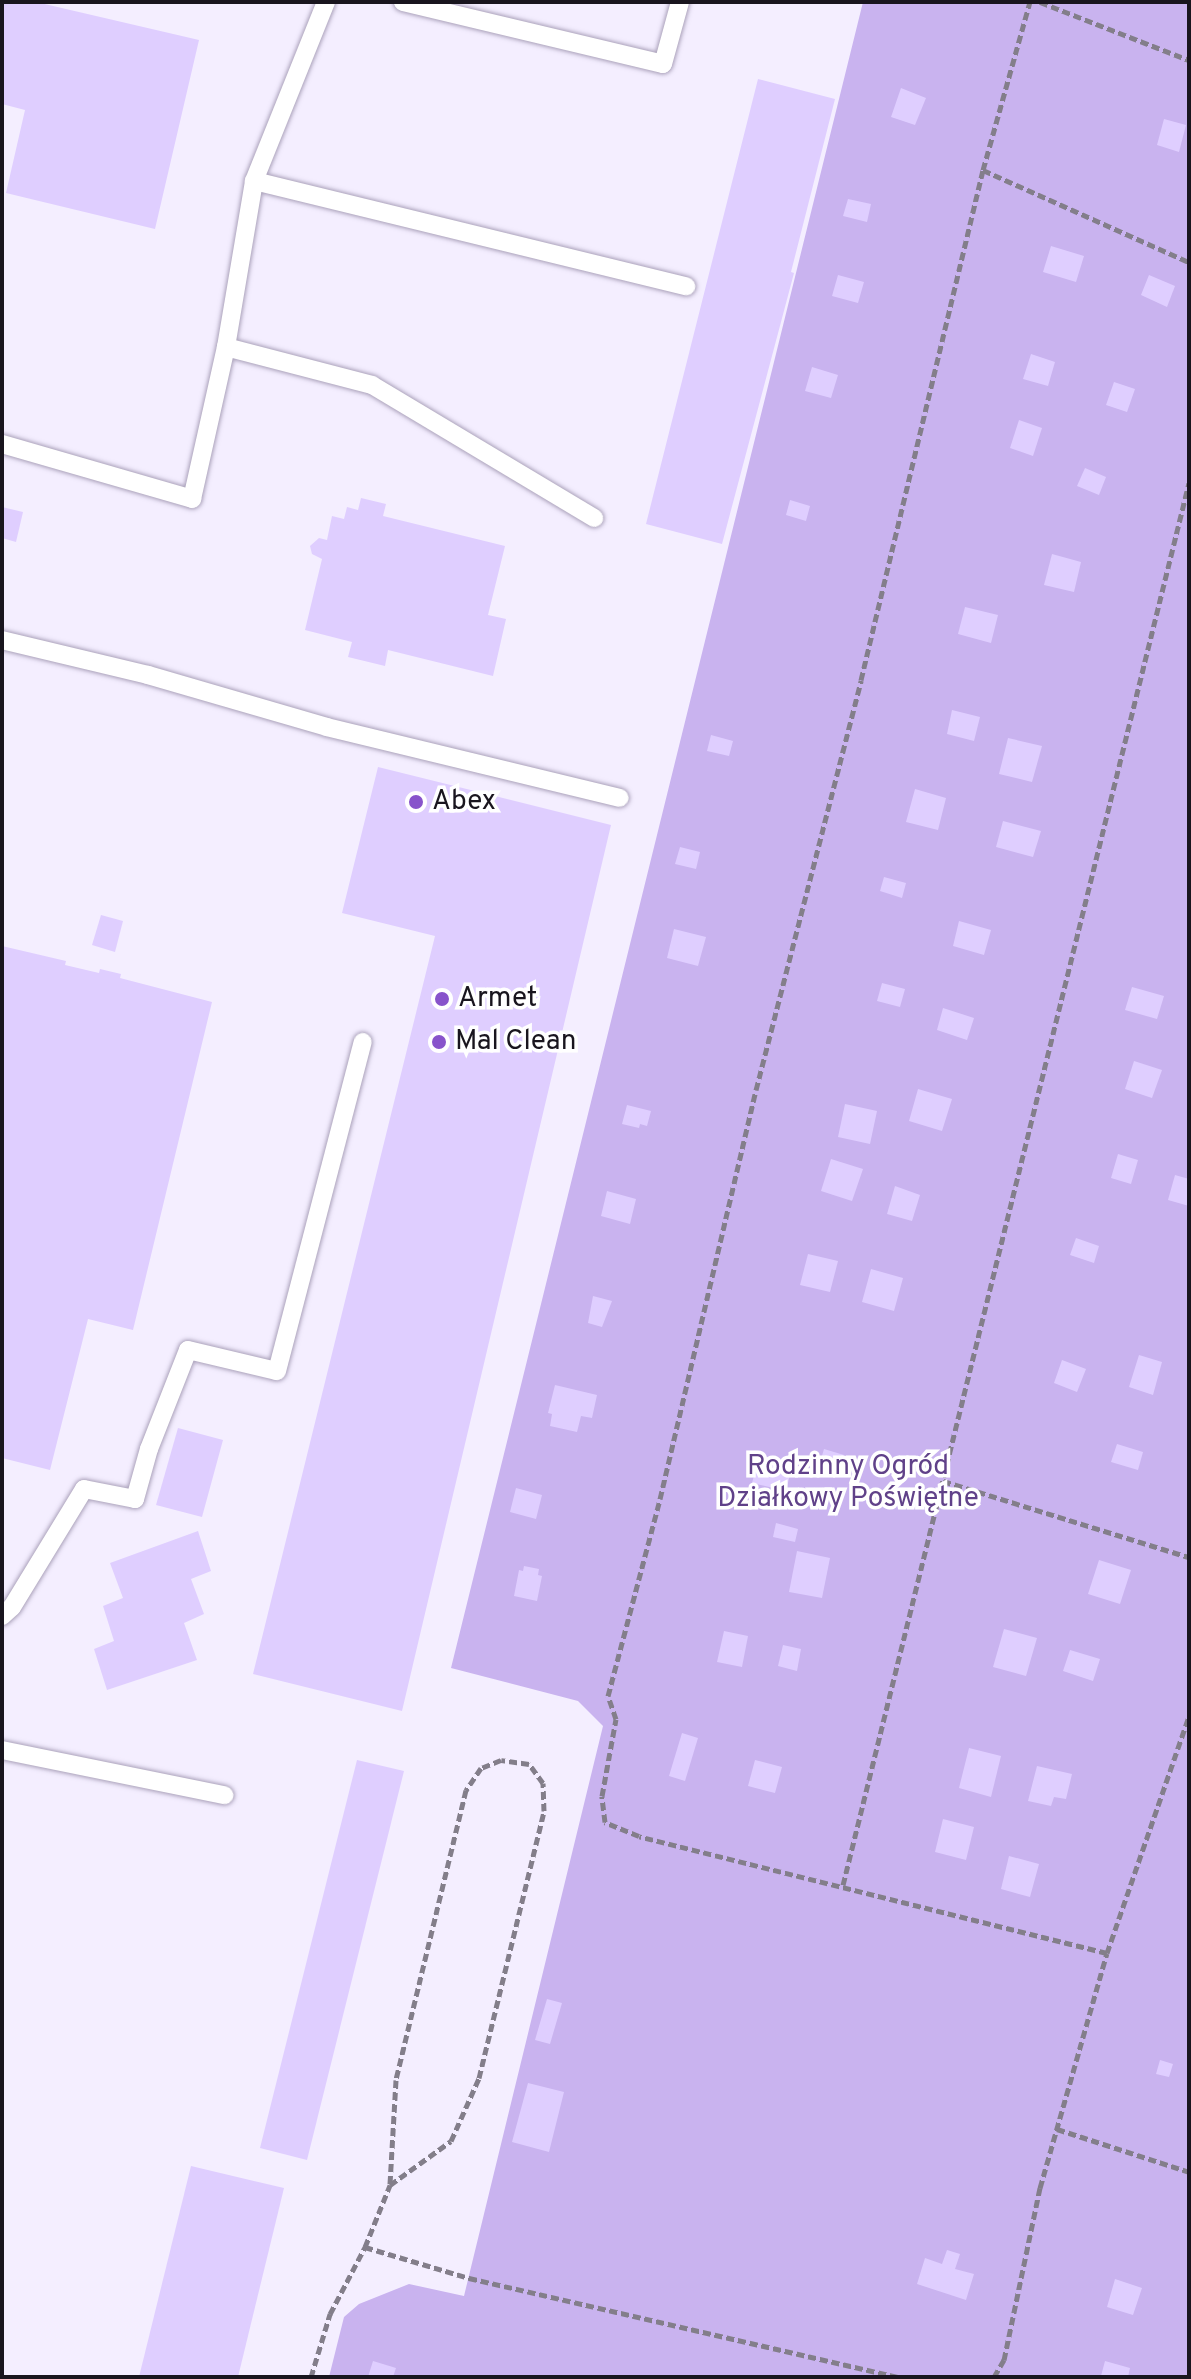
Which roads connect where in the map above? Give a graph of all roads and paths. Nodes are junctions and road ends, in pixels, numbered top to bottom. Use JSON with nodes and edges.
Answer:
{"nodes":[{"id":1,"x":326,"y":2,"type":"edge"},
{"id":2,"x":403,"y":2,"type":"edge"},
{"id":3,"x":680,"y":2,"type":"edge"},
{"id":4,"x":1030,"y":2,"type":"edge"},
{"id":5,"x":1040,"y":2,"type":"edge"},
{"id":6,"x":1189,"y":60,"type":"edge"},
{"id":7,"x":983,"y":170,"type":"junction"},
{"id":8,"x":254,"y":181,"type":"junction"},
{"id":9,"x":1189,"y":262,"type":"edge"},
{"id":10,"x":686,"y":286,"type":"dead end"},
{"id":11,"x":226,"y":347,"type":"junction"},
{"id":12,"x":2,"y":444,"type":"edge"},
{"id":13,"x":1189,"y":483,"type":"edge"},
{"id":14,"x":594,"y":518,"type":"dead end"},
{"id":15,"x":2,"y":640,"type":"edge"},
{"id":16,"x":620,"y":798,"type":"dead end"},
{"id":17,"x":363,"y":1042,"type":"dead end"},
{"id":18,"x":943,"y":1481,"type":"junction"},
{"id":19,"x":1189,"y":1557,"type":"edge"},
{"id":20,"x":2,"y":1616,"type":"edge"},
{"id":21,"x":1189,"y":1716,"type":"edge"},
{"id":22,"x":2,"y":1750,"type":"edge"},
{"id":23,"x":224,"y":1795,"type":"dead end"},
{"id":24,"x":843,"y":1885,"type":"junction"},
{"id":25,"x":1107,"y":1953,"type":"junction"},
{"id":26,"x":1057,"y":2129,"type":"junction"},
{"id":27,"x":1189,"y":2172,"type":"edge"},
{"id":28,"x":390,"y":2185,"type":"junction"},
{"id":29,"x":365,"y":2247,"type":"junction"},
{"id":30,"x":311,"y":2377,"type":"edge"},
{"id":31,"x":899,"y":2377,"type":"edge"},
{"id":32,"x":994,"y":2377,"type":"edge"}],
"edges":[{"from":1,"to":8,"type":"lane"},
{"from":2,"to":3,"type":"lane"},
{"from":4,"to":7,"type":"path"},
{"from":5,"to":6,"type":"path"},
{"from":7,"to":9,"type":"path"},
{"from":7,"to":24,"type":"path"},
{"from":8,"to":10,"type":"lane"},
{"from":8,"to":11,"type":"lane"},
{"from":11,"to":12,"type":"lane"},
{"from":11,"to":14,"type":"lane"},
{"from":13,"to":18,"type":"path"},
{"from":15,"to":16,"type":"lane"},
{"from":17,"to":20,"type":"lane"},
{"from":18,"to":19,"type":"path"},
{"from":18,"to":24,"type":"path"},
{"from":21,"to":25,"type":"path"},
{"from":22,"to":23,"type":"lane"},
{"from":24,"to":25,"type":"path"},
{"from":25,"to":26,"type":"path"},
{"from":26,"to":27,"type":"path"},
{"from":26,"to":32,"type":"path"},
{"from":28,"to":28,"type":"path"},
{"from":28,"to":29,"type":"path"},
{"from":29,"to":30,"type":"path"},
{"from":29,"to":31,"type":"path"}]}
